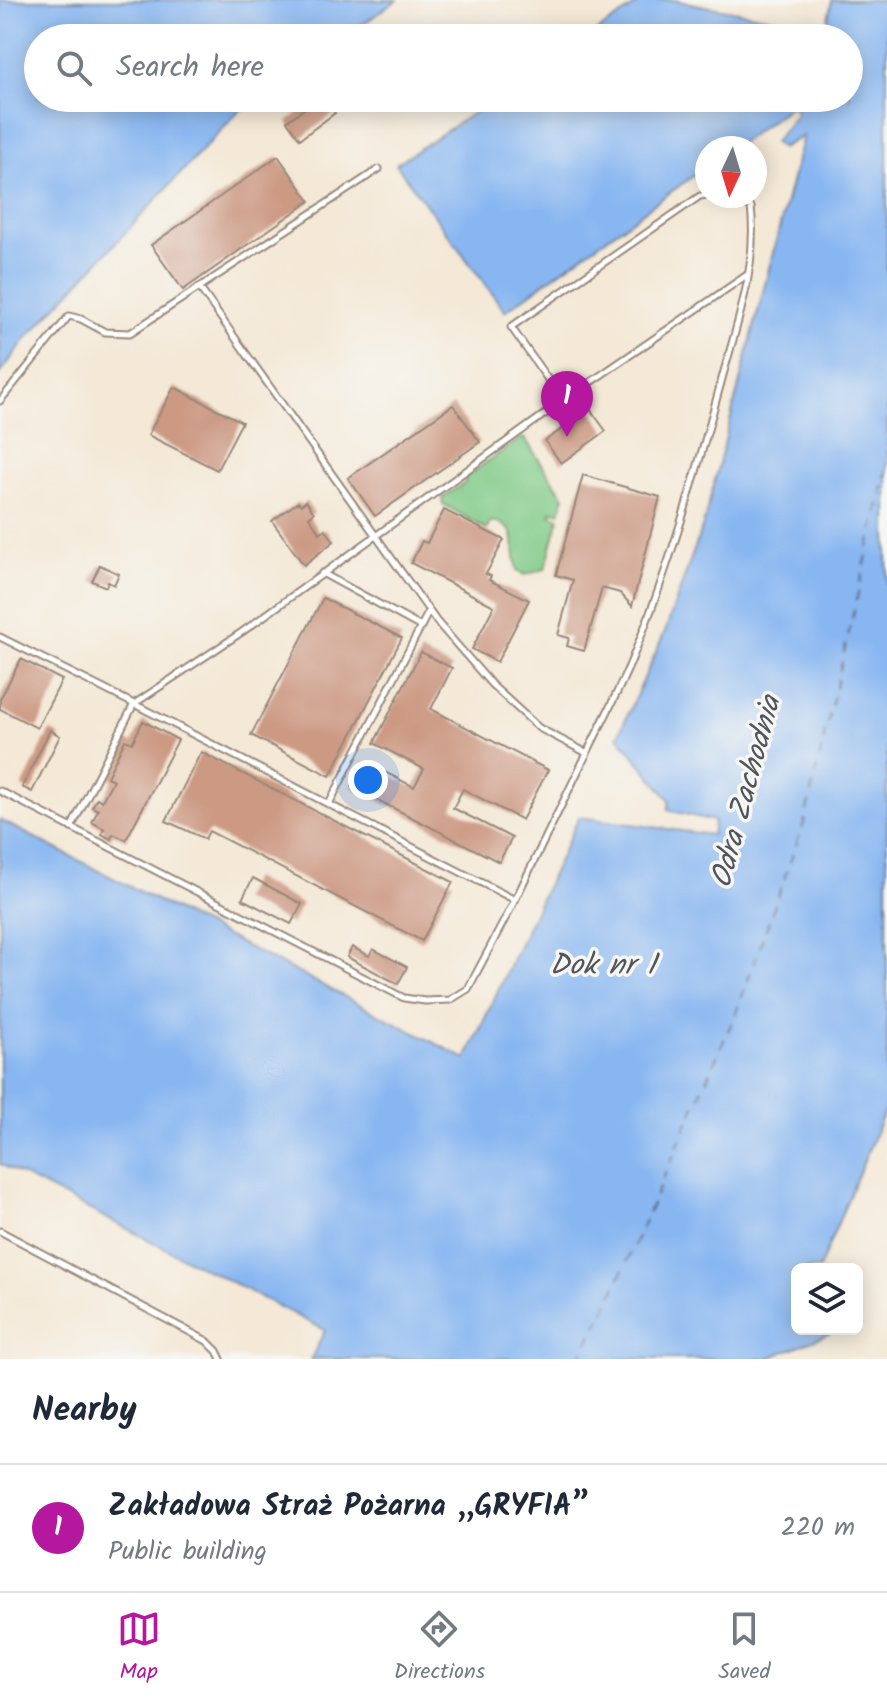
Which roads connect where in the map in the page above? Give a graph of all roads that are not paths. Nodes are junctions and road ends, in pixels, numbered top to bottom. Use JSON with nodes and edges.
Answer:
{"nodes":[{"id":1,"x":379,"y":169,"type":"dead end"},
{"id":2,"x":695,"y":199,"type":"edge"},
{"id":3,"x":751,"y":208,"type":"edge"},
{"id":4,"x":747,"y":275,"type":"junction"},
{"id":5,"x":199,"y":287,"type":"junction"},
{"id":6,"x":0,"y":401,"type":"edge"},
{"id":7,"x":563,"y":401,"type":"junction"},
{"id":8,"x":375,"y":534,"type":"junction"},
{"id":9,"x":322,"y":573,"type":"junction"},
{"id":10,"x":429,"y":611,"type":"junction"},
{"id":11,"x":421,"y":627,"type":"junction"},
{"id":12,"x":0,"y":637,"type":"edge"},
{"id":13,"x":134,"y":704,"type":"junction"},
{"id":14,"x":587,"y":753,"type":"junction"},
{"id":15,"x":0,"y":791,"type":"edge"},
{"id":16,"x":329,"y":804,"type":"junction"},
{"id":17,"x":71,"y":828,"type":"junction"},
{"id":18,"x":515,"y":900,"type":"junction"},
{"id":19,"x":0,"y":1231,"type":"edge"},
{"id":20,"x":221,"y":1359,"type":"edge"}],
"edges":[{"from":1,"to":5,"type":"lane"},
{"from":2,"to":7,"type":"lane"},
{"from":3,"to":4,"type":"lane"},
{"from":4,"to":7,"type":"lane"},
{"from":4,"to":14,"type":"lane"},
{"from":5,"to":6,"type":"lane"},
{"from":5,"to":8,"type":"lane"},
{"from":7,"to":8,"type":"lane"},
{"from":8,"to":9,"type":"lane"},
{"from":8,"to":10,"type":"lane"},
{"from":9,"to":11,"type":"lane"},
{"from":9,"to":13,"type":"lane"},
{"from":10,"to":11,"type":"lane"},
{"from":10,"to":14,"type":"lane"},
{"from":11,"to":16,"type":"lane"},
{"from":12,"to":13,"type":"lane"},
{"from":13,"to":16,"type":"lane"},
{"from":13,"to":17,"type":"lane"},
{"from":14,"to":18,"type":"lane"},
{"from":15,"to":17,"type":"lane"},
{"from":16,"to":18,"type":"lane"},
{"from":17,"to":18,"type":"lane"},
{"from":19,"to":20,"type":"lane"}]}
